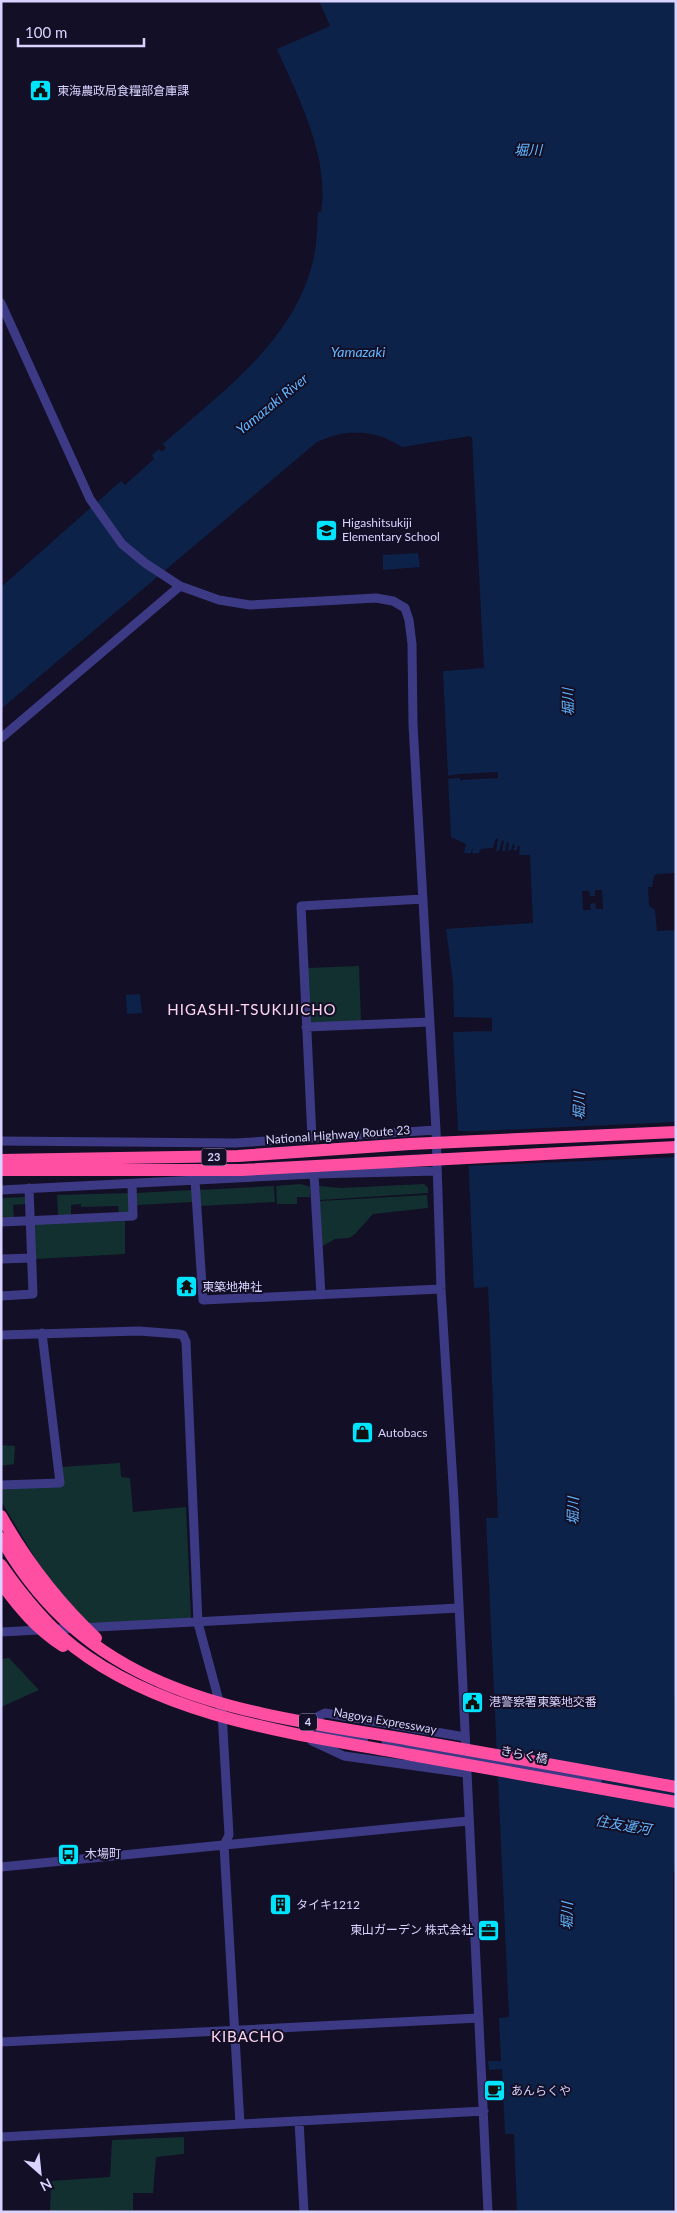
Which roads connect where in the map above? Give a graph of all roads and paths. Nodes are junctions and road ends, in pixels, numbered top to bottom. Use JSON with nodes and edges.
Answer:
{"nodes":[{"id":1,"x":1,"y":303,"type":"edge"},
{"id":2,"x":180,"y":586,"type":"junction"},
{"id":3,"x":1,"y":738,"type":"edge"},
{"id":4,"x":423,"y":900,"type":"junction"},
{"id":5,"x":430,"y":1022,"type":"junction"},
{"id":6,"x":306,"y":1027,"type":"junction"},
{"id":7,"x":436,"y":1130,"type":"junction"},
{"id":8,"x":676,"y":1132,"type":"edge"},
{"id":9,"x":314,"y":1138,"type":"junction"},
{"id":10,"x":1,"y":1141,"type":"edge"},
{"id":11,"x":676,"y":1148,"type":"edge"},
{"id":12,"x":1,"y":1154,"type":"edge"},
{"id":13,"x":1,"y":1160,"type":"edge"},
{"id":14,"x":18,"y":1160,"type":"junction"},
{"id":15,"x":1,"y":1170,"type":"edge"},
{"id":16,"x":31,"y":1170,"type":"junction"},
{"id":17,"x":437,"y":1171,"type":"junction"},
{"id":18,"x":317,"y":1174,"type":"junction"},
{"id":19,"x":1,"y":1178,"type":"edge"},
{"id":20,"x":195,"y":1180,"type":"junction"},
{"id":21,"x":132,"y":1184,"type":"junction"},
{"id":22,"x":29,"y":1188,"type":"junction"},
{"id":23,"x":1,"y":1190,"type":"edge"},
{"id":24,"x":30,"y":1221,"type":"junction"},
{"id":25,"x":1,"y":1222,"type":"edge"},
{"id":26,"x":32,"y":1258,"type":"junction"},
{"id":27,"x":1,"y":1259,"type":"edge"},
{"id":28,"x":441,"y":1289,"type":"junction"},
{"id":29,"x":320,"y":1295,"type":"junction"},
{"id":30,"x":1,"y":1296,"type":"edge"},
{"id":31,"x":42,"y":1333,"type":"junction"},
{"id":32,"x":1,"y":1335,"type":"edge"},
{"id":33,"x":1,"y":1485,"type":"edge"},
{"id":34,"x":1,"y":1516,"type":"edge"},
{"id":35,"x":1,"y":1538,"type":"edge"},
{"id":36,"x":1,"y":1565,"type":"edge"},
{"id":37,"x":1,"y":1583,"type":"edge"},
{"id":38,"x":459,"y":1608,"type":"junction"},
{"id":39,"x":198,"y":1622,"type":"junction"},
{"id":40,"x":1,"y":1632,"type":"edge"},
{"id":41,"x":157,"y":1687,"type":"junction"},
{"id":42,"x":221,"y":1709,"type":"junction"},
{"id":43,"x":310,"y":1729,"type":"junction"},
{"id":44,"x":465,"y":1737,"type":"junction"},
{"id":45,"x":466,"y":1773,"type":"junction"},
{"id":46,"x":676,"y":1787,"type":"edge"},
{"id":47,"x":676,"y":1796,"type":"edge"},
{"id":48,"x":676,"y":1802,"type":"edge"},
{"id":49,"x":468,"y":1820,"type":"junction"},
{"id":50,"x":224,"y":1845,"type":"junction"},
{"id":51,"x":1,"y":1867,"type":"edge"},
{"id":52,"x":479,"y":2018,"type":"junction"},
{"id":53,"x":234,"y":2031,"type":"junction"},
{"id":54,"x":1,"y":2042,"type":"edge"},
{"id":55,"x":484,"y":2111,"type":"junction"},
{"id":56,"x":299,"y":2121,"type":"junction"},
{"id":57,"x":240,"y":2124,"type":"junction"},
{"id":58,"x":1,"y":2137,"type":"edge"},
{"id":59,"x":304,"y":2212,"type":"edge"},
{"id":60,"x":488,"y":2212,"type":"edge"}],
"edges":[{"from":1,"to":2,"type":"street"},
{"from":2,"to":3,"type":"street"},
{"from":2,"to":4,"type":"street"},
{"from":4,"to":5,"type":"street"},
{"from":4,"to":6,"type":"street"},
{"from":5,"to":6,"type":"street"},
{"from":5,"to":7,"type":"street"},
{"from":6,"to":9,"type":"street"},
{"from":7,"to":9,"type":"street"},
{"from":7,"to":17,"type":"street"},
{"from":8,"to":14,"type":"highway","name":"National Highway Route 23","number":"23"},
{"from":9,"to":10,"type":"street"},
{"from":9,"to":18,"type":"street"},
{"from":11,"to":16,"type":"highway","number":"23"},
{"from":12,"to":14,"type":"highway"},
{"from":13,"to":14,"type":"highway","name":"National Highway Route 23","number":"23"},
{"from":15,"to":16,"type":"highway","number":"23"},
{"from":16,"to":19,"type":"highway"},
{"from":17,"to":18,"type":"street"},
{"from":17,"to":28,"type":"street"},
{"from":18,"to":20,"type":"street"},
{"from":18,"to":29,"type":"street"},
{"from":20,"to":21,"type":"street"},
{"from":20,"to":29,"type":"street"},
{"from":21,"to":22,"type":"street"},
{"from":21,"to":24,"type":"street"},
{"from":22,"to":23,"type":"street"},
{"from":22,"to":24,"type":"street"},
{"from":24,"to":25,"type":"street"},
{"from":24,"to":26,"type":"street"},
{"from":26,"to":27,"type":"street"},
{"from":26,"to":30,"type":"street"},
{"from":28,"to":29,"type":"street"},
{"from":28,"to":38,"type":"street"},
{"from":31,"to":32,"type":"street"},
{"from":31,"to":33,"type":"street"},
{"from":31,"to":39,"type":"street"},
{"from":34,"to":41,"type":"highway"},
{"from":35,"to":46,"type":"highway","name":"Nagoya Expressway","number":"4"},
{"from":36,"to":48,"type":"highway","number":"4"},
{"from":37,"to":41,"type":"highway"},
{"from":38,"to":39,"type":"street"},
{"from":38,"to":44,"type":"street"},
{"from":39,"to":40,"type":"street"},
{"from":39,"to":42,"type":"street"},
{"from":41,"to":42,"type":"highway"},
{"from":42,"to":43,"type":"street"},
{"from":42,"to":50,"type":"street"},
{"from":43,"to":44,"type":"street"},
{"from":43,"to":45,"type":"street"},
{"from":43,"to":47,"type":"street","name":"きらく橋"},
{"from":44,"to":45,"type":"street"},
{"from":45,"to":49,"type":"street"},
{"from":49,"to":50,"type":"street"},
{"from":49,"to":52,"type":"street"},
{"from":50,"to":51,"type":"street"},
{"from":50,"to":53,"type":"street"},
{"from":52,"to":53,"type":"street"},
{"from":52,"to":55,"type":"street"},
{"from":53,"to":54,"type":"street"},
{"from":53,"to":57,"type":"street"},
{"from":55,"to":56,"type":"street"},
{"from":55,"to":60,"type":"street"},
{"from":56,"to":57,"type":"street"},
{"from":56,"to":59,"type":"street"},
{"from":57,"to":58,"type":"street"}]}
